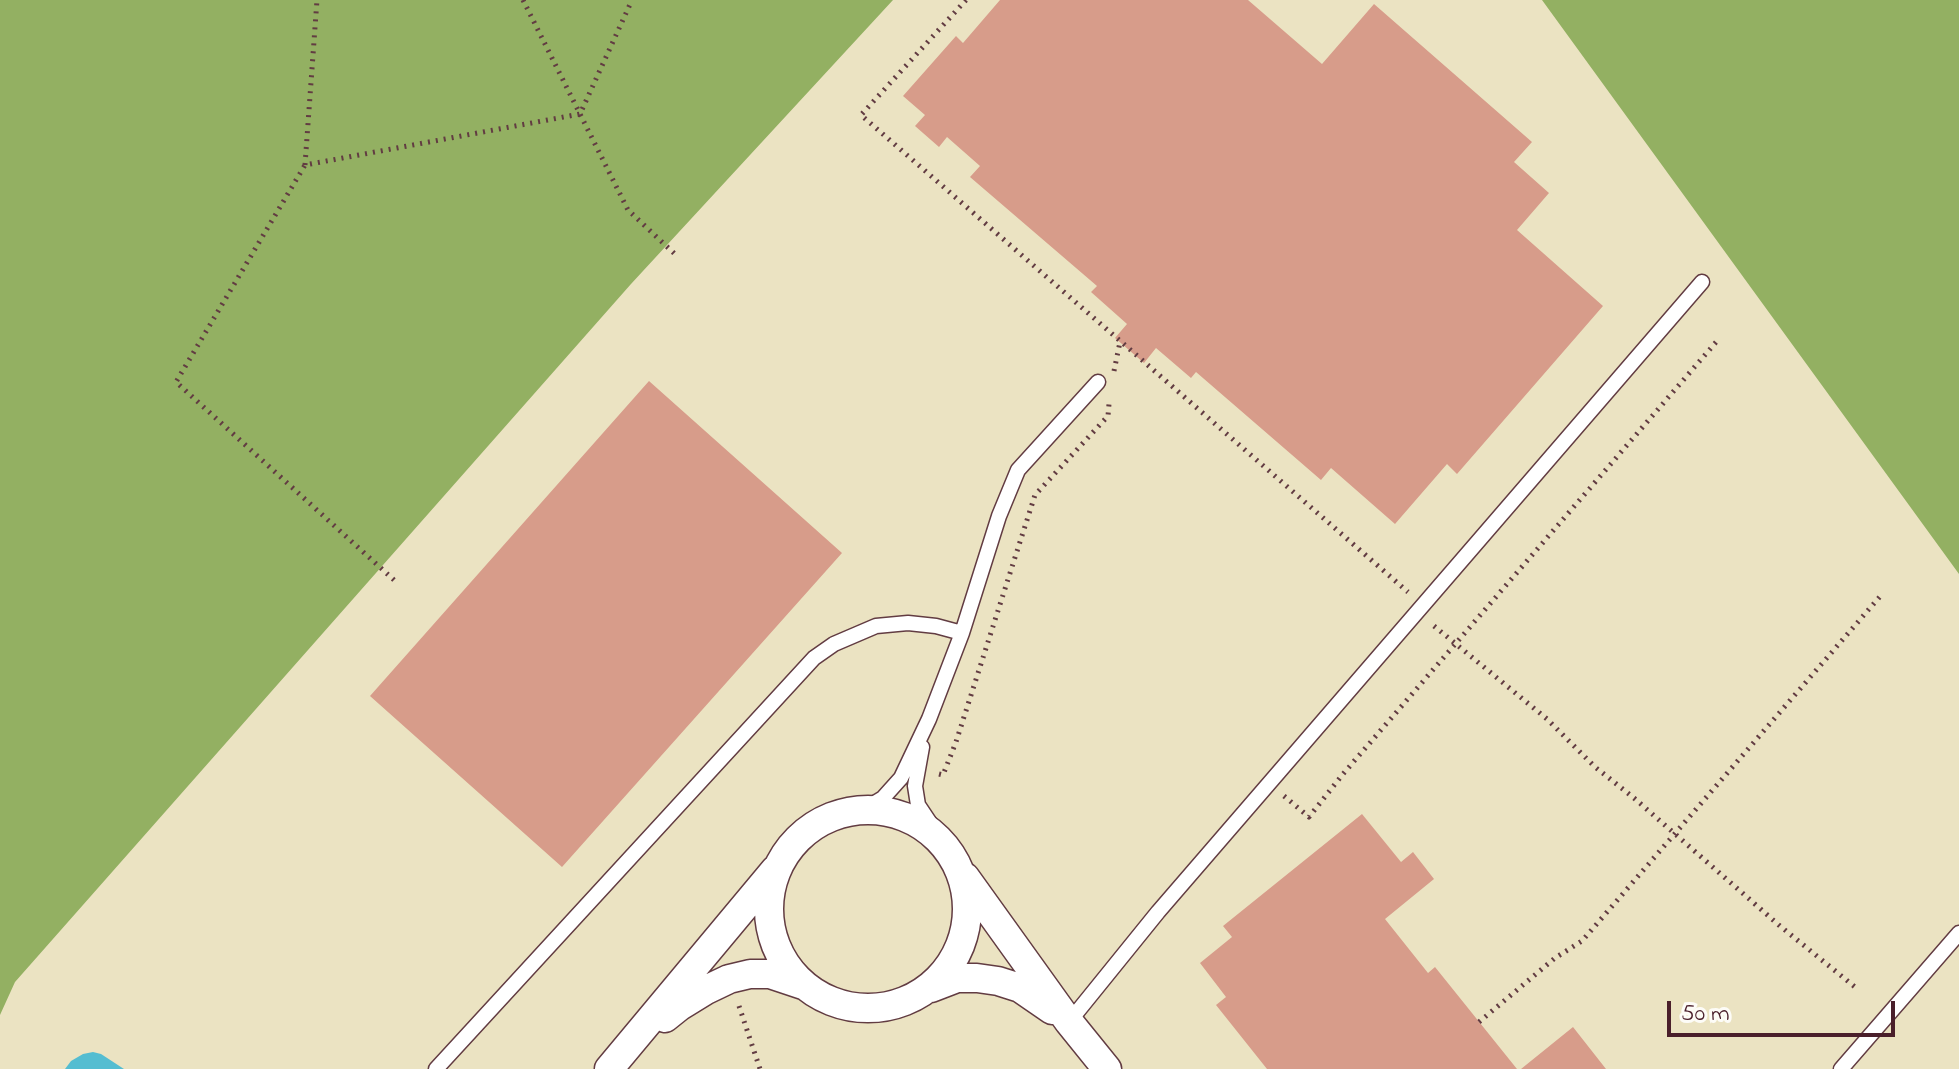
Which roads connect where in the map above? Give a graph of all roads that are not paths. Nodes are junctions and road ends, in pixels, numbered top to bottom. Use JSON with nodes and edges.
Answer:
{"nodes":[{"id":1,"x":1702,"y":282,"type":"dead end"},
{"id":2,"x":1107,"y":384,"type":"road end"},
{"id":3,"x":962,"y":633,"type":"junction"},
{"id":4,"x":929,"y":719,"type":"junction"},
{"id":5,"x":856,"y":810,"type":"junction"},
{"id":6,"x":944,"y":844,"type":"junction"},
{"id":7,"x":780,"y":864,"type":"junction"},
{"id":8,"x":961,"y":872,"type":"junction"},
{"id":9,"x":1959,"y":933,"type":"edge"},
{"id":10,"x":803,"y":985,"type":"junction"},
{"id":11,"x":927,"y":990,"type":"junction"},
{"id":12,"x":1069,"y":1022,"type":"junction"},
{"id":13,"x":630,"y":1046,"type":"junction"},
{"id":14,"x":436,"y":1069,"type":"edge"},
{"id":15,"x":609,"y":1069,"type":"edge"},
{"id":16,"x":1107,"y":1069,"type":"edge"},
{"id":17,"x":1841,"y":1069,"type":"edge"}],
"edges":[{"from":1,"to":12,"type":"lane"},
{"from":2,"to":3,"type":"lane"},
{"from":3,"to":4,"type":"lane"},
{"from":3,"to":14,"type":"lane"},
{"from":4,"to":5,"type":"lane"},
{"from":4,"to":6,"type":"lane"},
{"from":5,"to":6,"type":"street"},
{"from":5,"to":7,"type":"street"},
{"from":6,"to":8,"type":"street"},
{"from":7,"to":10,"type":"street"},
{"from":7,"to":13,"type":"street"},
{"from":8,"to":11,"type":"street"},
{"from":8,"to":12,"type":"street"},
{"from":9,"to":17,"type":"lane"},
{"from":10,"to":11,"type":"street"},
{"from":10,"to":13,"type":"street"},
{"from":11,"to":12,"type":"street"},
{"from":12,"to":16,"type":"street"},
{"from":13,"to":15,"type":"street"}]}
